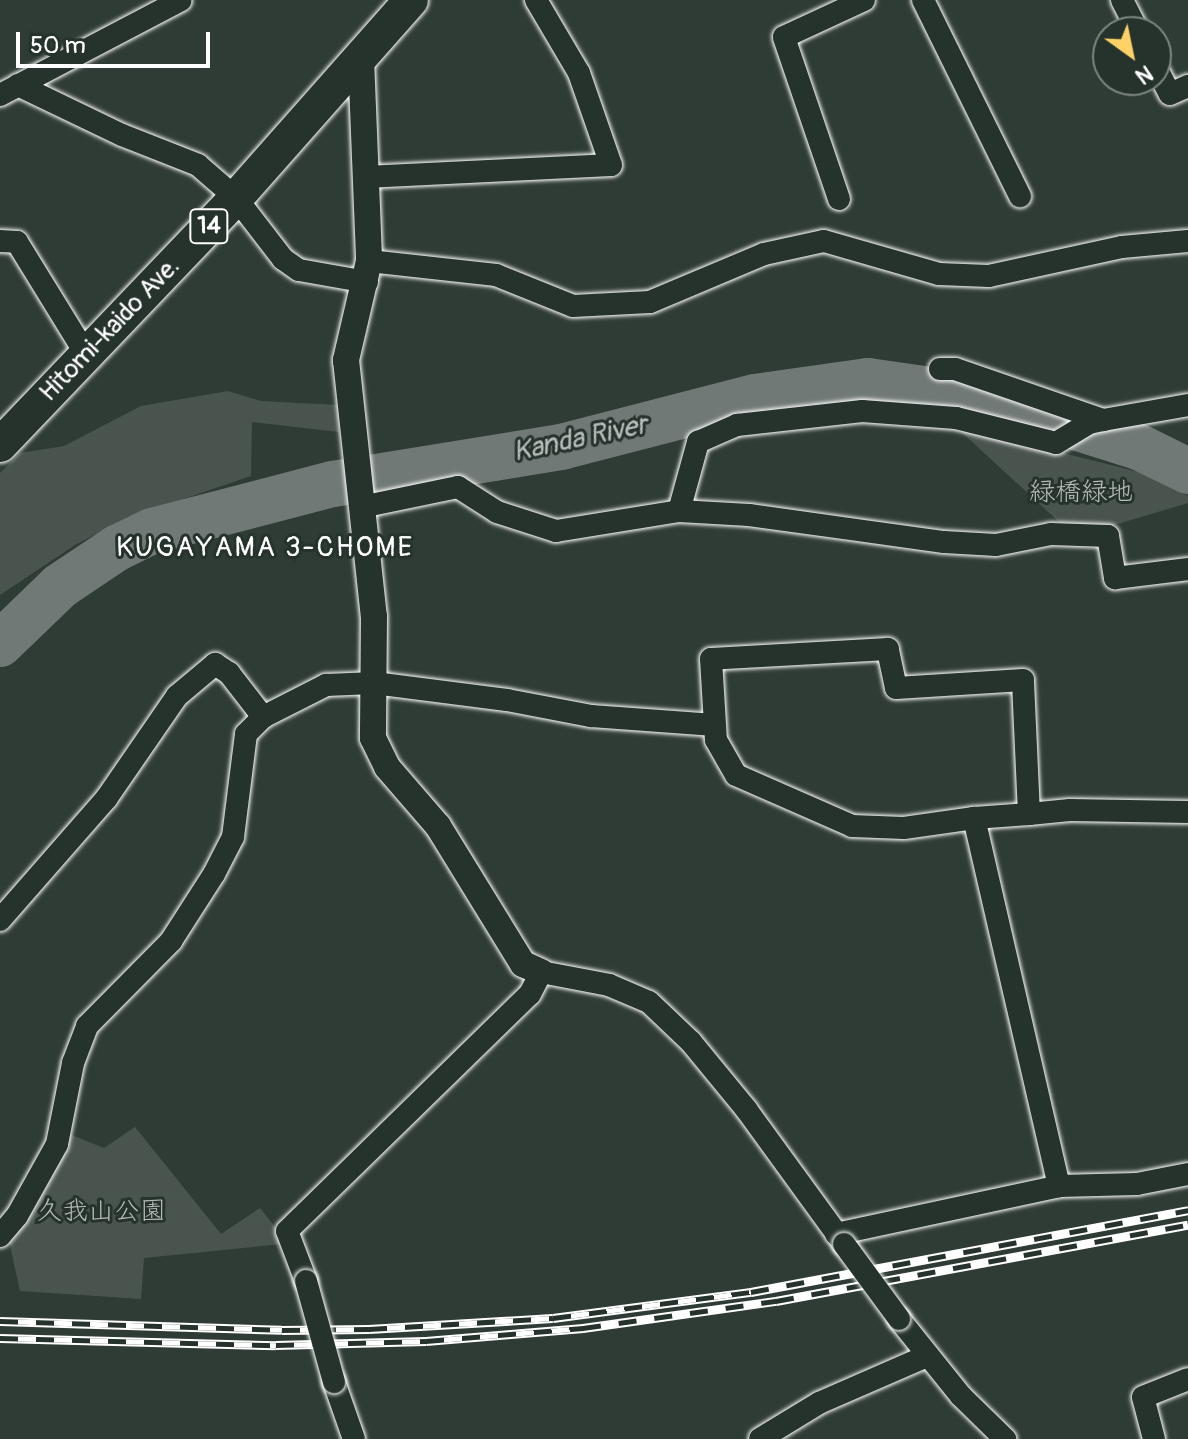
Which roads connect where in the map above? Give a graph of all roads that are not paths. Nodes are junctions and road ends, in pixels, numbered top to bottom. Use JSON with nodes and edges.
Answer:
{"nodes":[{"id":1,"x":181,"y":0,"type":"edge"},
{"id":2,"x":411,"y":0,"type":"edge"},
{"id":3,"x":536,"y":0,"type":"edge"},
{"id":4,"x":864,"y":0,"type":"edge"},
{"id":5,"x":928,"y":2,"type":"edge"},
{"id":6,"x":361,"y":58,"type":"junction"},
{"id":7,"x":5,"y":92,"type":"edge"},
{"id":8,"x":366,"y":177,"type":"junction"},
{"id":9,"x":1020,"y":196,"type":"dead end"},
{"id":10,"x":236,"y":198,"type":"junction"},
{"id":11,"x":839,"y":199,"type":"dead end"},
{"id":12,"x":0,"y":241,"type":"edge"},
{"id":13,"x":1188,"y":241,"type":"edge"},
{"id":14,"x":368,"y":272,"type":"junction"},
{"id":15,"x":87,"y":356,"type":"junction"},
{"id":16,"x":940,"y":369,"type":"dead end"},
{"id":17,"x":1188,"y":405,"type":"edge"},
{"id":18,"x":1096,"y":421,"type":"junction"},
{"id":19,"x":0,"y":445,"type":"edge"},
{"id":20,"x":360,"y":504,"type":"junction"},
{"id":21,"x":679,"y":511,"type":"junction"},
{"id":22,"x":1188,"y":569,"type":"edge"},
{"id":23,"x":374,"y":683,"type":"junction"},
{"id":24,"x":263,"y":717,"type":"junction"},
{"id":25,"x":715,"y":725,"type":"junction"},
{"id":26,"x":1029,"y":814,"type":"junction"},
{"id":27,"x":1188,"y":814,"type":"edge"},
{"id":28,"x":974,"y":818,"type":"junction"},
{"id":29,"x":0,"y":920,"type":"edge"},
{"id":30,"x":541,"y":972,"type":"junction"},
{"id":31,"x":1188,"y":1174,"type":"edge"},
{"id":32,"x":1059,"y":1186,"type":"junction"},
{"id":33,"x":0,"y":1236,"type":"edge"},
{"id":34,"x":840,"y":1239,"type":"junction"},
{"id":35,"x":927,"y":1356,"type":"junction"},
{"id":36,"x":1188,"y":1379,"type":"edge"},
{"id":37,"x":354,"y":1439,"type":"edge"},
{"id":38,"x":760,"y":1439,"type":"edge"},
{"id":39,"x":1005,"y":1439,"type":"edge"},
{"id":40,"x":1154,"y":1439,"type":"edge"}],
"edges":[{"from":1,"to":7,"type":"street"},
{"from":2,"to":6,"type":"main road","name":"Hitomi-kaido Ave.","number":"14"},
{"from":3,"to":8,"type":"street"},
{"from":4,"to":11,"type":"street"},
{"from":5,"to":9,"type":"street"},
{"from":6,"to":8,"type":"street"},
{"from":6,"to":10,"type":"main road","name":"Hitomi-kaido Ave.","number":"14"},
{"from":7,"to":10,"type":"street"},
{"from":8,"to":14,"type":"street"},
{"from":10,"to":14,"type":"street"},
{"from":10,"to":15,"type":"main road","name":"Hitomi-kaido Ave.","number":"14"},
{"from":12,"to":15,"type":"street"},
{"from":13,"to":14,"type":"street"},
{"from":14,"to":20,"type":"street"},
{"from":15,"to":19,"type":"main road","name":"Hitomi-kaido Ave.","number":"14"},
{"from":16,"to":18,"type":"street"},
{"from":17,"to":18,"type":"street"},
{"from":18,"to":21,"type":"street"},
{"from":20,"to":21,"type":"street"},
{"from":20,"to":23,"type":"street"},
{"from":21,"to":22,"type":"street"},
{"from":23,"to":24,"type":"street"},
{"from":23,"to":25,"type":"street"},
{"from":23,"to":30,"type":"street"},
{"from":24,"to":29,"type":"street"},
{"from":24,"to":33,"type":"street"},
{"from":25,"to":26,"type":"street"},
{"from":25,"to":28,"type":"street"},
{"from":26,"to":27,"type":"street"},
{"from":26,"to":28,"type":"street"},
{"from":28,"to":32,"type":"street"},
{"from":30,"to":34,"type":"street"},
{"from":30,"to":37,"type":"street","bridge":true},
{"from":31,"to":32,"type":"street"},
{"from":32,"to":34,"type":"street"},
{"from":34,"to":35,"type":"street","bridge":true},
{"from":35,"to":38,"type":"street"},
{"from":35,"to":39,"type":"street"},
{"from":36,"to":40,"type":"street"}]}
